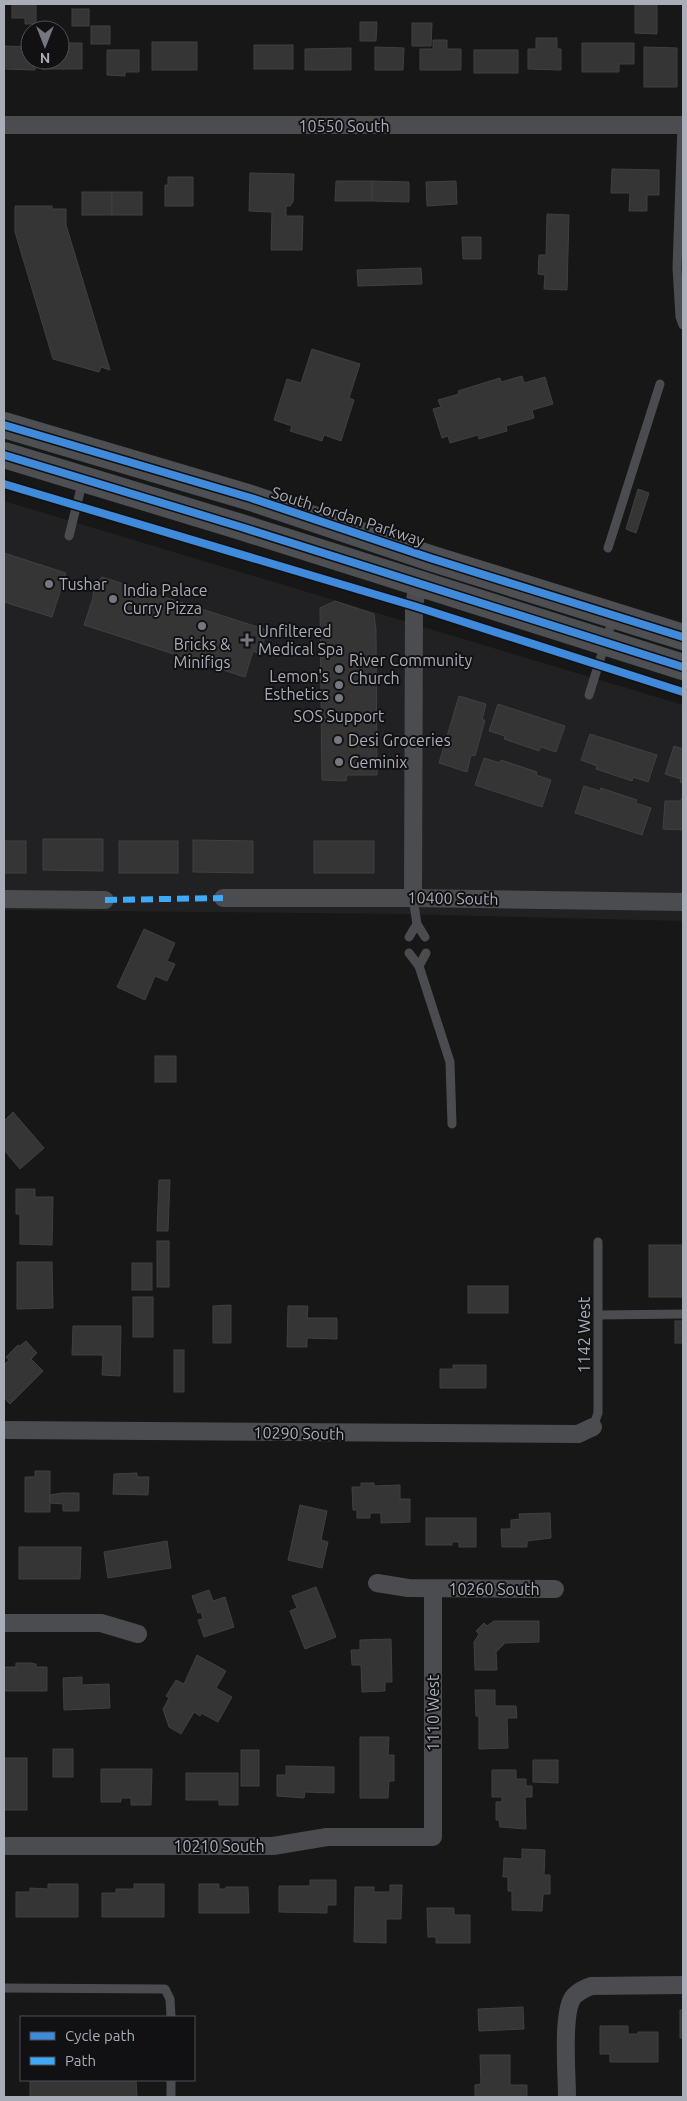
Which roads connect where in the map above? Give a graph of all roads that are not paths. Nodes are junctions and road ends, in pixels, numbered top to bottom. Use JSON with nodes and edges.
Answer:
{"nodes":[{"id":1,"x":683,"y":125,"type":"edge"},
{"id":2,"x":4,"y":126,"type":"edge"},
{"id":3,"x":683,"y":326,"type":"edge"},
{"id":4,"x":660,"y":384,"type":"dead end"},
{"id":5,"x":4,"y":425,"type":"edge"},
{"id":6,"x":4,"y":455,"type":"edge"},
{"id":7,"x":84,"y":478,"type":"junction"},
{"id":8,"x":251,"y":498,"type":"junction"},
{"id":9,"x":241,"y":527,"type":"junction"},
{"id":10,"x":68,"y":536,"type":"dead end"},
{"id":11,"x":608,"y":548,"type":"dead end"},
{"id":12,"x":418,"y":583,"type":"junction"},
{"id":13,"x":614,"y":615,"type":"junction"},
{"id":14,"x":683,"y":637,"type":"edge"},
{"id":15,"x":605,"y":641,"type":"junction"},
{"id":16,"x":683,"y":666,"type":"edge"},
{"id":17,"x":589,"y":696,"type":"dead end"},
{"id":18,"x":4,"y":898,"type":"edge"},
{"id":19,"x":223,"y":898,"type":"dead end"},
{"id":20,"x":413,"y":898,"type":"junction"},
{"id":21,"x":105,"y":900,"type":"dead end"},
{"id":22,"x":683,"y":902,"type":"edge"},
{"id":23,"x":417,"y":924,"type":"junction"},
{"id":24,"x":409,"y":937,"type":"dead end"},
{"id":25,"x":425,"y":937,"type":"dead end"},
{"id":26,"x":409,"y":953,"type":"dead end"},
{"id":27,"x":426,"y":953,"type":"dead end"},
{"id":28,"x":419,"y":966,"type":"junction"},
{"id":29,"x":452,"y":1124,"type":"dead end"},
{"id":30,"x":598,"y":1242,"type":"dead end"},
{"id":31,"x":599,"y":1314,"type":"junction"},
{"id":32,"x":683,"y":1314,"type":"edge"},
{"id":33,"x":593,"y":1428,"type":"joint"},
{"id":34,"x":4,"y":1430,"type":"edge"},
{"id":35,"x":377,"y":1583,"type":"dead end"},
{"id":36,"x":433,"y":1589,"type":"junction"},
{"id":37,"x":555,"y":1589,"type":"dead end"},
{"id":38,"x":4,"y":1623,"type":"edge"},
{"id":39,"x":138,"y":1634,"type":"dead end"},
{"id":40,"x":433,"y":1837,"type":"joint"},
{"id":41,"x":4,"y":1846,"type":"edge"},
{"id":42,"x":683,"y":1986,"type":"edge"},
{"id":43,"x":4,"y":1988,"type":"edge"},
{"id":44,"x":171,"y":2016,"type":"edge"},
{"id":45,"x":171,"y":2081,"type":"edge"},
{"id":46,"x":171,"y":2097,"type":"edge"},
{"id":47,"x":567,"y":2097,"type":"edge"}],
"edges":[{"from":1,"to":2,"type":"street","name":"10550 South"},
{"from":1,"to":3,"type":"lane"},
{"from":4,"to":11,"type":"lane"},
{"from":5,"to":8,"type":"main road","name":"South Jordan Parkway"},
{"from":6,"to":7,"type":"main road"},
{"from":7,"to":9,"type":"main road"},
{"from":7,"to":10,"type":"lane"},
{"from":8,"to":9,"type":"main road"},
{"from":8,"to":13,"type":"main road","name":"South Jordan Parkway"},
{"from":9,"to":12,"type":"main road"},
{"from":12,"to":15,"type":"main road"},
{"from":12,"to":20,"type":"street"},
{"from":13,"to":14,"type":"main road","name":"South Jordan Parkway"},
{"from":13,"to":15,"type":"lane"},
{"from":15,"to":16,"type":"main road"},
{"from":15,"to":17,"type":"lane"},
{"from":18,"to":21,"type":"street"},
{"from":19,"to":20,"type":"street","name":"10400 South"},
{"from":20,"to":22,"type":"street","name":"10400 South"},
{"from":20,"to":23,"type":"lane"},
{"from":23,"to":24,"type":"lane"},
{"from":23,"to":25,"type":"lane"},
{"from":26,"to":28,"type":"lane"},
{"from":27,"to":28,"type":"lane"},
{"from":28,"to":29,"type":"lane"},
{"from":30,"to":31,"type":"lane","name":"1142 West"},
{"from":31,"to":32,"type":"lane"},
{"from":31,"to":33,"type":"lane","name":"1142 West"},
{"from":33,"to":34,"type":"street","name":"10290 South"},
{"from":35,"to":36,"type":"street","name":"10260 South"},
{"from":36,"to":37,"type":"street","name":"10260 South"},
{"from":36,"to":40,"type":"street","name":"1110 West"},
{"from":38,"to":39,"type":"street"},
{"from":40,"to":41,"type":"street","name":"10210 South"},
{"from":42,"to":47,"type":"street"},
{"from":43,"to":44,"type":"lane"},
{"from":45,"to":46,"type":"lane"}]}
